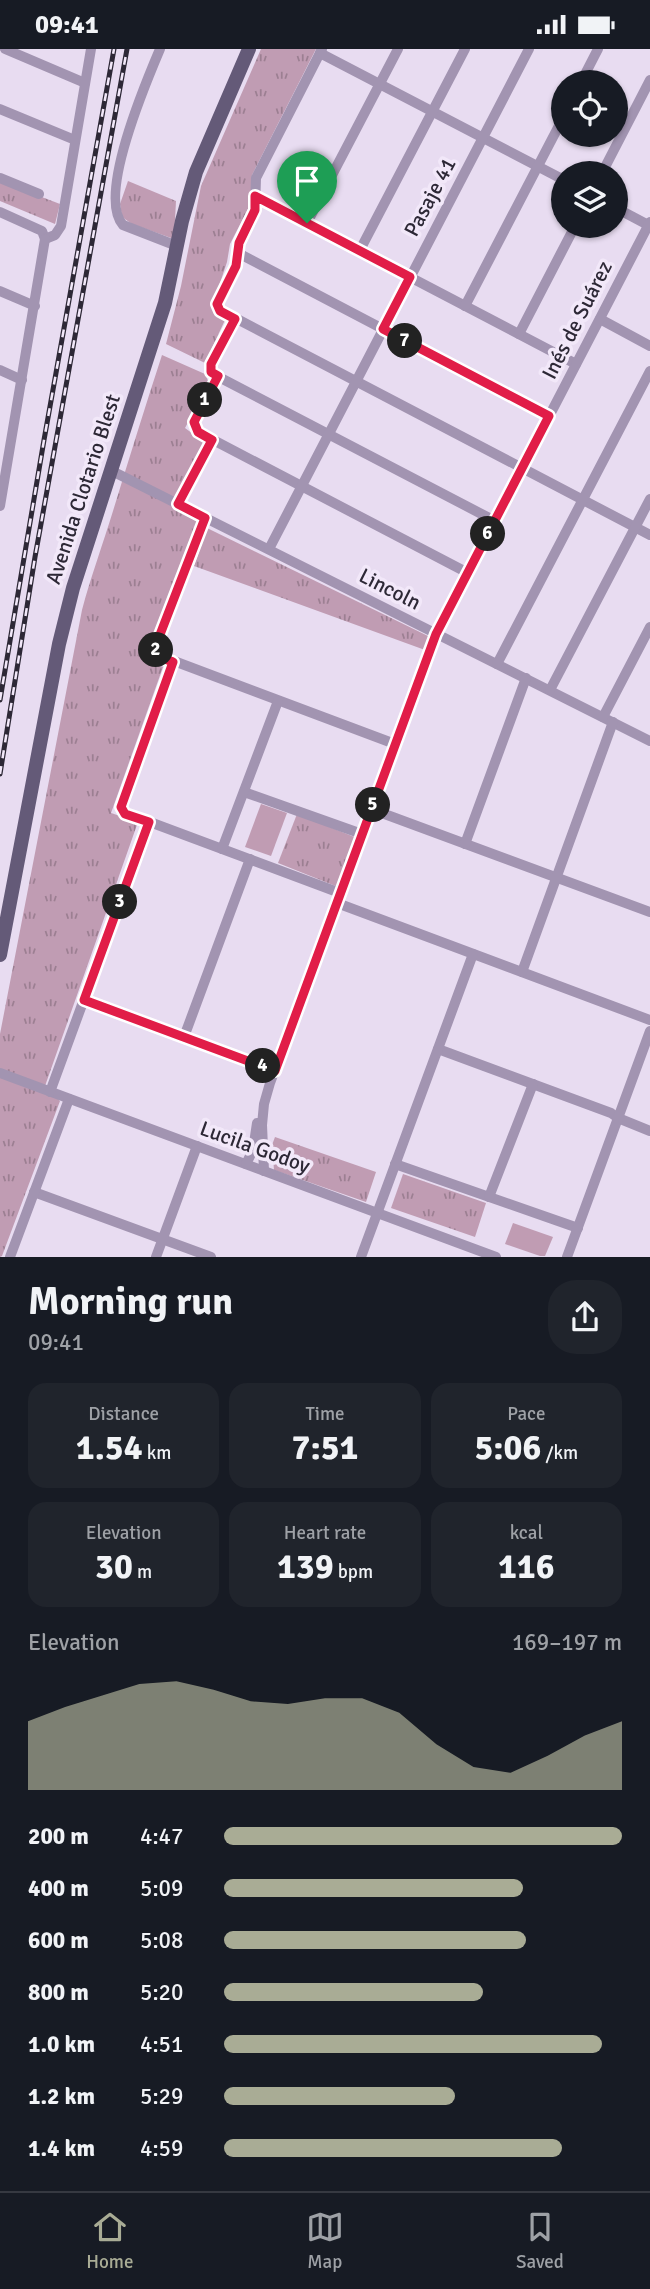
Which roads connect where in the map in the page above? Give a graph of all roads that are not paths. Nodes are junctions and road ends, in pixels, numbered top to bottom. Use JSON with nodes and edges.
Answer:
{"nodes":[{"id":1,"x":5,"y":49,"type":"edge"},
{"id":2,"x":91,"y":49,"type":"edge"},
{"id":3,"x":160,"y":49,"type":"edge"},
{"id":4,"x":249,"y":49,"type":"edge"},
{"id":5,"x":398,"y":49,"type":"edge"},
{"id":6,"x":465,"y":49,"type":"edge"},
{"id":7,"x":529,"y":49,"type":"edge"},
{"id":8,"x":598,"y":49,"type":"edge"},
{"id":9,"x":321,"y":51,"type":"edge"},
{"id":10,"x":587,"y":70,"type":"edge"},
{"id":11,"x":650,"y":80,"type":"edge"},
{"id":12,"x":85,"y":83,"type":"junction"},
{"id":13,"x":380,"y":84,"type":"junction"},
{"id":14,"x":0,"y":109,"type":"edge"},
{"id":15,"x":432,"y":111,"type":"junction"},
{"id":16,"x":483,"y":138,"type":"junction"},
{"id":17,"x":75,"y":141,"type":"junction"},
{"id":18,"x":551,"y":141,"type":"edge"},
{"id":19,"x":608,"y":161,"type":"edge"},
{"id":20,"x":537,"y":167,"type":"junction"},
{"id":21,"x":551,"y":174,"type":"edge"},
{"id":22,"x":0,"y":178,"type":"edge"},
{"id":23,"x":39,"y":194,"type":"dead end"},
{"id":24,"x":255,"y":196,"type":"junction"},
{"id":25,"x":0,"y":212,"type":"edge"},
{"id":26,"x":628,"y":214,"type":"edge"},
{"id":27,"x":307,"y":223,"type":"junction"},
{"id":28,"x":649,"y":224,"type":"edge"},
{"id":29,"x":569,"y":238,"type":"edge"},
{"id":30,"x":45,"y":239,"type":"junction"},
{"id":31,"x":177,"y":246,"type":"junction"},
{"id":32,"x":360,"y":250,"type":"junction"},
{"id":33,"x":238,"y":253,"type":"junction"},
{"id":34,"x":410,"y":277,"type":"junction"},
{"id":35,"x":0,"y":291,"type":"edge"},
{"id":36,"x":35,"y":306,"type":"junction"},
{"id":37,"x":465,"y":306,"type":"junction"},
{"id":38,"x":235,"y":319,"type":"junction"},
{"id":39,"x":600,"y":320,"type":"junction"},
{"id":40,"x":383,"y":329,"type":"junction"},
{"id":41,"x":519,"y":334,"type":"junction"},
{"id":42,"x":650,"y":346,"type":"edge"},
{"id":43,"x":576,"y":364,"type":"junction"},
{"id":44,"x":0,"y":370,"type":"edge"},
{"id":45,"x":650,"y":371,"type":"edge"},
{"id":46,"x":218,"y":376,"type":"junction"},
{"id":47,"x":22,"y":380,"type":"junction"},
{"id":48,"x":356,"y":382,"type":"junction"},
{"id":49,"x":549,"y":416,"type":"junction"},
{"id":50,"x":328,"y":434,"type":"junction"},
{"id":51,"x":212,"y":440,"type":"junction"},
{"id":52,"x":5,"y":451,"type":"edge"},
{"id":53,"x":522,"y":468,"type":"junction"},
{"id":54,"x":112,"y":471,"type":"junction"},
{"id":55,"x":301,"y":487,"type":"junction"},
{"id":56,"x":650,"y":499,"type":"edge"},
{"id":57,"x":583,"y":500,"type":"junction"},
{"id":58,"x":178,"y":504,"type":"junction"},
{"id":59,"x":0,"y":506,"type":"edge"},
{"id":60,"x":205,"y":518,"type":"junction"},
{"id":61,"x":495,"y":521,"type":"junction"},
{"id":62,"x":635,"y":528,"type":"junction"},
{"id":63,"x":650,"y":535,"type":"edge"},
{"id":64,"x":269,"y":549,"type":"junction"},
{"id":65,"x":468,"y":573,"type":"junction"},
{"id":66,"x":650,"y":627,"type":"edge"},
{"id":67,"x":436,"y":634,"type":"junction"},
{"id":68,"x":173,"y":662,"type":"junction"},
{"id":69,"x":497,"y":664,"type":"junction"},
{"id":70,"x":526,"y":678,"type":"junction"},
{"id":71,"x":550,"y":691,"type":"junction"},
{"id":72,"x":278,"y":701,"type":"junction"},
{"id":73,"x":608,"y":719,"type":"junction"},
{"id":74,"x":650,"y":740,"type":"edge"},
{"id":75,"x":395,"y":744,"type":"junction"},
{"id":76,"x":244,"y":792,"type":"junction"},
{"id":77,"x":371,"y":809,"type":"junction"},
{"id":78,"x":149,"y":822,"type":"junction"},
{"id":79,"x":362,"y":834,"type":"junction"},
{"id":80,"x":465,"y":844,"type":"junction"},
{"id":81,"x":222,"y":849,"type":"junction"},
{"id":82,"x":250,"y":859,"type":"junction"},
{"id":83,"x":556,"y":877,"type":"junction"},
{"id":84,"x":339,"y":898,"type":"junction"},
{"id":85,"x":650,"y":912,"type":"edge"},
{"id":86,"x":473,"y":954,"type":"junction"},
{"id":87,"x":0,"y":955,"type":"edge"},
{"id":88,"x":522,"y":972,"type":"junction"},
{"id":89,"x":84,"y":1000,"type":"junction"},
{"id":90,"x":650,"y":1020,"type":"edge"},
{"id":91,"x":650,"y":1031,"type":"edge"},
{"id":92,"x":184,"y":1037,"type":"junction"},
{"id":93,"x":438,"y":1049,"type":"junction"},
{"id":94,"x":275,"y":1071,"type":"junction"},
{"id":95,"x":0,"y":1073,"type":"edge"},
{"id":96,"x":533,"y":1084,"type":"junction"},
{"id":97,"x":50,"y":1092,"type":"junction"},
{"id":98,"x":266,"y":1094,"type":"junction"},
{"id":99,"x":69,"y":1099,"type":"junction"},
{"id":100,"x":618,"y":1118,"type":"junction"},
{"id":101,"x":650,"y":1131,"type":"edge"},
{"id":102,"x":197,"y":1146,"type":"junction"},
{"id":103,"x":246,"y":1164,"type":"junction"},
{"id":104,"x":396,"y":1164,"type":"junction"},
{"id":105,"x":264,"y":1171,"type":"junction"},
{"id":106,"x":34,"y":1192,"type":"junction"},
{"id":107,"x":489,"y":1197,"type":"junction"},
{"id":108,"x":377,"y":1213,"type":"junction"},
{"id":109,"x":578,"y":1228,"type":"junction"},
{"id":110,"x":163,"y":1239,"type":"junction"},
{"id":111,"x":471,"y":1252,"type":"edge"},
{"id":112,"x":10,"y":1257,"type":"edge"},
{"id":113,"x":156,"y":1257,"type":"edge"},
{"id":114,"x":211,"y":1257,"type":"edge"},
{"id":115,"x":361,"y":1257,"type":"edge"},
{"id":116,"x":496,"y":1257,"type":"edge"},
{"id":117,"x":567,"y":1257,"type":"edge"}],
"edges":[{"from":1,"to":12,"type":"street"},
{"from":2,"to":12,"type":"street"},
{"from":3,"to":31,"type":"street"},
{"from":4,"to":31,"type":"main road","name":"Avenida Clotario Blest"},
{"from":5,"to":13,"type":"street"},
{"from":6,"to":15,"type":"street"},
{"from":7,"to":16,"type":"street","name":"Pasaje 41"},
{"from":8,"to":10,"type":"street"},
{"from":9,"to":13,"type":"street"},
{"from":9,"to":24,"type":"street"},
{"from":11,"to":19,"type":"street"},
{"from":12,"to":17,"type":"street"},
{"from":13,"to":15,"type":"street"},
{"from":13,"to":27,"type":"street"},
{"from":14,"to":17,"type":"street"},
{"from":15,"to":16,"type":"street"},
{"from":15,"to":32,"type":"street"},
{"from":16,"to":20,"type":"street"},
{"from":16,"to":34,"type":"street","name":"Pasaje 41"},
{"from":17,"to":30,"type":"street"},
{"from":18,"to":20,"type":"street"},
{"from":20,"to":21,"type":"street"},
{"from":20,"to":37,"type":"street"},
{"from":22,"to":23,"type":"street"},
{"from":24,"to":27,"type":"street"},
{"from":24,"to":33,"type":"street"},
{"from":25,"to":30,"type":"street"},
{"from":26,"to":28,"type":"street"},
{"from":27,"to":32,"type":"street"},
{"from":28,"to":39,"type":"street","name":"Inés de Suárez"},
{"from":29,"to":41,"type":"street"},
{"from":30,"to":36,"type":"street"},
{"from":31,"to":54,"type":"main road","name":"Avenida Clotario Blest"},
{"from":32,"to":34,"type":"street"},
{"from":33,"to":38,"type":"street"},
{"from":33,"to":40,"type":"street"},
{"from":34,"to":37,"type":"street"},
{"from":34,"to":40,"type":"street","name":"Pasaje 41"},
{"from":35,"to":36,"type":"street"},
{"from":36,"to":47,"type":"street"},
{"from":37,"to":41,"type":"street"},
{"from":38,"to":46,"type":"street"},
{"from":38,"to":48,"type":"street"},
{"from":39,"to":42,"type":"street"},
{"from":39,"to":43,"type":"street","name":"Inés de Suárez"},
{"from":40,"to":48,"type":"street","name":"Pasaje 41"},
{"from":40,"to":49,"type":"street"},
{"from":41,"to":43,"type":"street"},
{"from":43,"to":49,"type":"street","name":"Inés de Suárez"},
{"from":44,"to":47,"type":"street"},
{"from":45,"to":57,"type":"street"},
{"from":46,"to":50,"type":"street"},
{"from":46,"to":51,"type":"street"},
{"from":47,"to":52,"type":"street"},
{"from":48,"to":50,"type":"street","name":"Pasaje 41"},
{"from":48,"to":53,"type":"street"},
{"from":49,"to":53,"type":"street","name":"Inés de Suárez"},
{"from":50,"to":55,"type":"street","name":"Pasaje 41"},
{"from":50,"to":61,"type":"street"},
{"from":51,"to":55,"type":"street"},
{"from":51,"to":58,"type":"street"},
{"from":52,"to":59,"type":"street"},
{"from":53,"to":57,"type":"street"},
{"from":53,"to":61,"type":"street","name":"Inés de Suárez"},
{"from":54,"to":58,"type":"street","name":"Lincoln"},
{"from":54,"to":87,"type":"main road","name":"Avenida Clotario Blest"},
{"from":55,"to":64,"type":"street","name":"Pasaje 41"},
{"from":55,"to":65,"type":"street"},
{"from":56,"to":62,"type":"street"},
{"from":57,"to":62,"type":"street"},
{"from":57,"to":69,"type":"street"},
{"from":58,"to":60,"type":"street","name":"Lincoln"},
{"from":60,"to":64,"type":"street","name":"Lincoln"},
{"from":60,"to":68,"type":"street"},
{"from":61,"to":65,"type":"street","name":"Inés de Suárez"},
{"from":62,"to":63,"type":"street"},
{"from":62,"to":71,"type":"street"},
{"from":64,"to":67,"type":"street","name":"Lincoln"},
{"from":65,"to":67,"type":"street","name":"Inés de Suárez"},
{"from":66,"to":73,"type":"street"},
{"from":67,"to":69,"type":"street","name":"Lincoln"},
{"from":67,"to":75,"type":"street","name":"Inés de Suárez"},
{"from":68,"to":72,"type":"street"},
{"from":68,"to":78,"type":"street"},
{"from":69,"to":70,"type":"street","name":"Lincoln"},
{"from":70,"to":71,"type":"street","name":"Lincoln"},
{"from":70,"to":80,"type":"street"},
{"from":71,"to":73,"type":"street","name":"Lincoln"},
{"from":72,"to":75,"type":"street"},
{"from":72,"to":76,"type":"street"},
{"from":73,"to":74,"type":"street","name":"Lincoln"},
{"from":73,"to":83,"type":"street"},
{"from":75,"to":77,"type":"street","name":"Inés de Suárez"},
{"from":76,"to":79,"type":"street"},
{"from":76,"to":81,"type":"street"},
{"from":77,"to":79,"type":"street","name":"Inés de Suárez"},
{"from":77,"to":80,"type":"street"},
{"from":78,"to":81,"type":"street"},
{"from":78,"to":89,"type":"street"},
{"from":79,"to":84,"type":"street","name":"Inés de Suárez"},
{"from":80,"to":83,"type":"street"},
{"from":81,"to":82,"type":"street"},
{"from":82,"to":84,"type":"street"},
{"from":82,"to":92,"type":"street"},
{"from":83,"to":85,"type":"street"},
{"from":83,"to":88,"type":"street"},
{"from":84,"to":86,"type":"street"},
{"from":84,"to":94,"type":"street","name":"Inés de Suárez"},
{"from":86,"to":88,"type":"street"},
{"from":86,"to":93,"type":"street"},
{"from":88,"to":90,"type":"street"},
{"from":89,"to":92,"type":"street"},
{"from":89,"to":97,"type":"street"},
{"from":91,"to":100,"type":"street"},
{"from":92,"to":94,"type":"street"},
{"from":93,"to":96,"type":"street"},
{"from":93,"to":104,"type":"street"},
{"from":94,"to":98,"type":"street","name":"Inés de Suárez"},
{"from":95,"to":97,"type":"street","name":"Lucila Godoy"},
{"from":96,"to":100,"type":"street"},
{"from":96,"to":107,"type":"street"},
{"from":97,"to":99,"type":"street","name":"Lucila Godoy"},
{"from":98,"to":103,"type":"street","name":"Inés de Suárez"},
{"from":98,"to":105,"type":"street","name":"Inés de Suárez"},
{"from":99,"to":102,"type":"street","name":"Lucila Godoy"},
{"from":99,"to":106,"type":"street"},
{"from":100,"to":101,"type":"street"},
{"from":100,"to":109,"type":"street"},
{"from":102,"to":103,"type":"street","name":"Lucila Godoy"},
{"from":102,"to":110,"type":"street"},
{"from":103,"to":105,"type":"street","name":"Lucila Godoy"},
{"from":104,"to":107,"type":"street"},
{"from":104,"to":108,"type":"street"},
{"from":105,"to":108,"type":"street","name":"Lucila Godoy"},
{"from":106,"to":110,"type":"street"},
{"from":106,"to":112,"type":"street"},
{"from":107,"to":109,"type":"street"},
{"from":108,"to":111,"type":"street","name":"Lucila Godoy"},
{"from":108,"to":115,"type":"street"},
{"from":109,"to":117,"type":"street"},
{"from":110,"to":113,"type":"street"},
{"from":110,"to":114,"type":"street"},
{"from":111,"to":116,"type":"street","name":"Lucila Godoy"}]}
